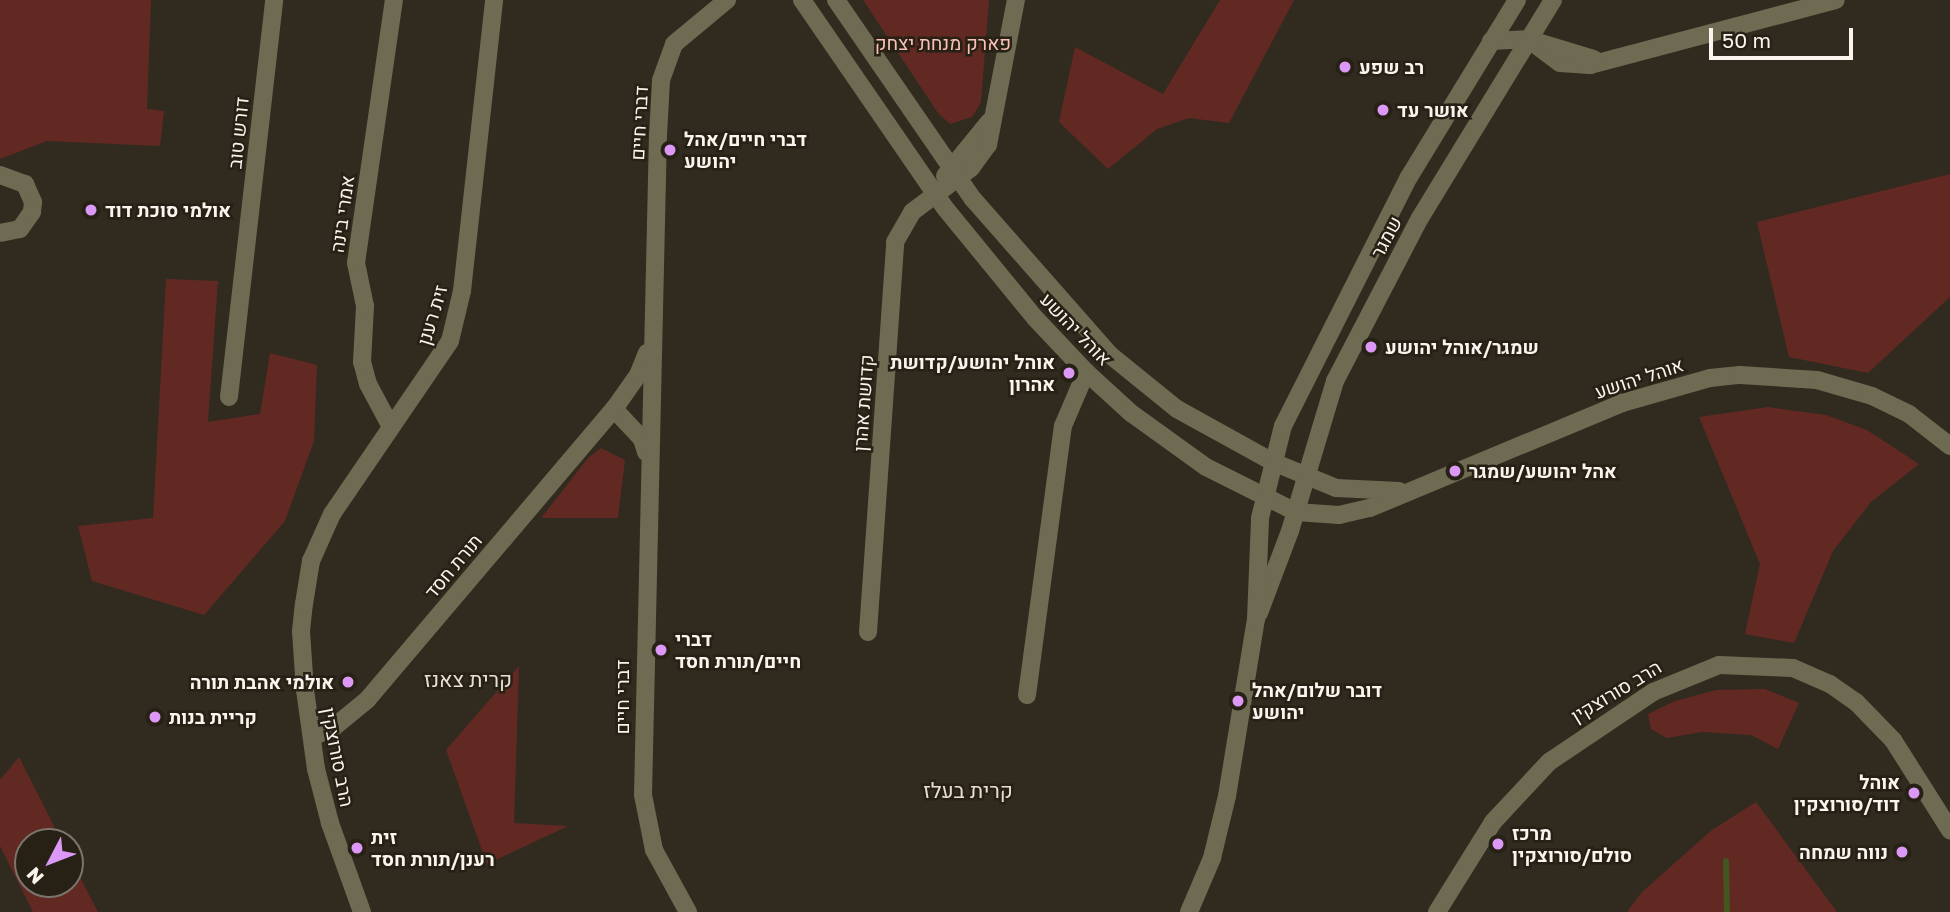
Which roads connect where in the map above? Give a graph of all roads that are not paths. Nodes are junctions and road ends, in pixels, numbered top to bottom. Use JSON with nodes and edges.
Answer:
{"nodes":[{"id":1,"x":274,"y":0,"type":"edge"},
{"id":2,"x":394,"y":0,"type":"edge"},
{"id":3,"x":494,"y":0,"type":"edge"},
{"id":4,"x":727,"y":0,"type":"edge"},
{"id":5,"x":836,"y":0,"type":"edge"},
{"id":6,"x":1016,"y":0,"type":"edge"},
{"id":7,"x":1517,"y":0,"type":"edge"},
{"id":8,"x":1553,"y":0,"type":"edge"},
{"id":9,"x":1836,"y":0,"type":"edge"},
{"id":10,"x":802,"y":3,"type":"edge"},
{"id":11,"x":1528,"y":39,"type":"junction"},
{"id":12,"x":1491,"y":41,"type":"junction"},
{"id":13,"x":954,"y":173,"type":"junction"},
{"id":14,"x":0,"y":175,"type":"edge"},
{"id":15,"x":935,"y":194,"type":"junction"},
{"id":16,"x":1,"y":233,"type":"edge"},
{"id":17,"x":653,"y":318,"type":"junction"},
{"id":18,"x":1086,"y":372,"type":"junction"},
{"id":19,"x":229,"y":397,"type":"dead end"},
{"id":20,"x":614,"y":409,"type":"junction"},
{"id":21,"x":391,"y":427,"type":"junction"},
{"id":22,"x":1950,"y":446,"type":"edge"},
{"id":23,"x":1273,"y":462,"type":"junction"},
{"id":24,"x":648,"y":473,"type":"junction"},
{"id":25,"x":1305,"y":477,"type":"junction"},
{"id":26,"x":1429,"y":484,"type":"junction"},
{"id":27,"x":1263,"y":498,"type":"junction"},
{"id":28,"x":1296,"y":512,"type":"junction"},
{"id":29,"x":304,"y":604,"type":"joint"},
{"id":30,"x":1256,"y":620,"type":"junction"},
{"id":31,"x":868,"y":632,"type":"dead end"},
{"id":32,"x":1027,"y":695,"type":"dead end"},
{"id":33,"x":312,"y":737,"type":"junction"},
{"id":34,"x":1950,"y":830,"type":"edge"},
{"id":35,"x":362,"y":912,"type":"edge"},
{"id":36,"x":688,"y":912,"type":"edge"},
{"id":37,"x":1189,"y":912,"type":"edge"},
{"id":38,"x":1437,"y":912,"type":"edge"}],
"edges":[{"from":1,"to":19,"type":"street","name":"דורש טוב"},
{"from":2,"to":21,"type":"street","name":"אמרי בינה"},
{"from":3,"to":21,"type":"street","name":"זית רענן"},
{"from":4,"to":17,"type":"street","name":"דברי חיים"},
{"from":5,"to":13,"type":"street","name":"אוהל יהושע"},
{"from":6,"to":13,"type":"street","name":"קדושת אהרן"},
{"from":7,"to":12,"type":"street","name":"שמגר"},
{"from":8,"to":11,"type":"street","name":"שמגר"},
{"from":9,"to":11,"type":"street"},
{"from":10,"to":15,"type":"street","name":"אוהל יהושע"},
{"from":11,"to":12,"type":"street"},
{"from":11,"to":25,"type":"street","name":"שמגר"},
{"from":12,"to":23,"type":"street","name":"שמגר"},
{"from":13,"to":15,"type":"street","name":"קדושת אהרן"},
{"from":13,"to":23,"type":"street","name":"אוהל יהושע"},
{"from":14,"to":16,"type":"street"},
{"from":15,"to":18,"type":"street","name":"אוהל יהושע"},
{"from":15,"to":31,"type":"street","name":"קדושת אהרן"},
{"from":17,"to":20,"type":"street","name":"דברי חיים"},
{"from":17,"to":24,"type":"street","name":"דברי חיים"},
{"from":18,"to":27,"type":"street","name":"אוהל יהושע"},
{"from":18,"to":32,"type":"street"},
{"from":20,"to":24,"type":"street","name":"דברי חיים"},
{"from":20,"to":33,"type":"street","name":"תורת חסד"},
{"from":21,"to":29,"type":"street","name":"זית רענן"},
{"from":22,"to":26,"type":"street","name":"אוהל יהושע"},
{"from":23,"to":25,"type":"street","name":"אוהל יהושע"},
{"from":23,"to":27,"type":"street","name":"שמגר"},
{"from":24,"to":36,"type":"street","name":"דברי חיים"},
{"from":25,"to":26,"type":"street","name":"אוהל יהושע"},
{"from":25,"to":28,"type":"street","name":"שמגר"},
{"from":26,"to":28,"type":"street","name":"אוהל יהושע"},
{"from":27,"to":28,"type":"street","name":"אוהל יהושע"},
{"from":27,"to":30,"type":"street","name":"שמגר"},
{"from":28,"to":30,"type":"street","name":"שמגר"},
{"from":29,"to":33,"type":"street","name":"הרב סורוצקין"},
{"from":30,"to":37,"type":"street"},
{"from":33,"to":35,"type":"street","name":"הרב סורוצקין"},
{"from":34,"to":38,"type":"street","name":"הרב סורוצקין"}]}
